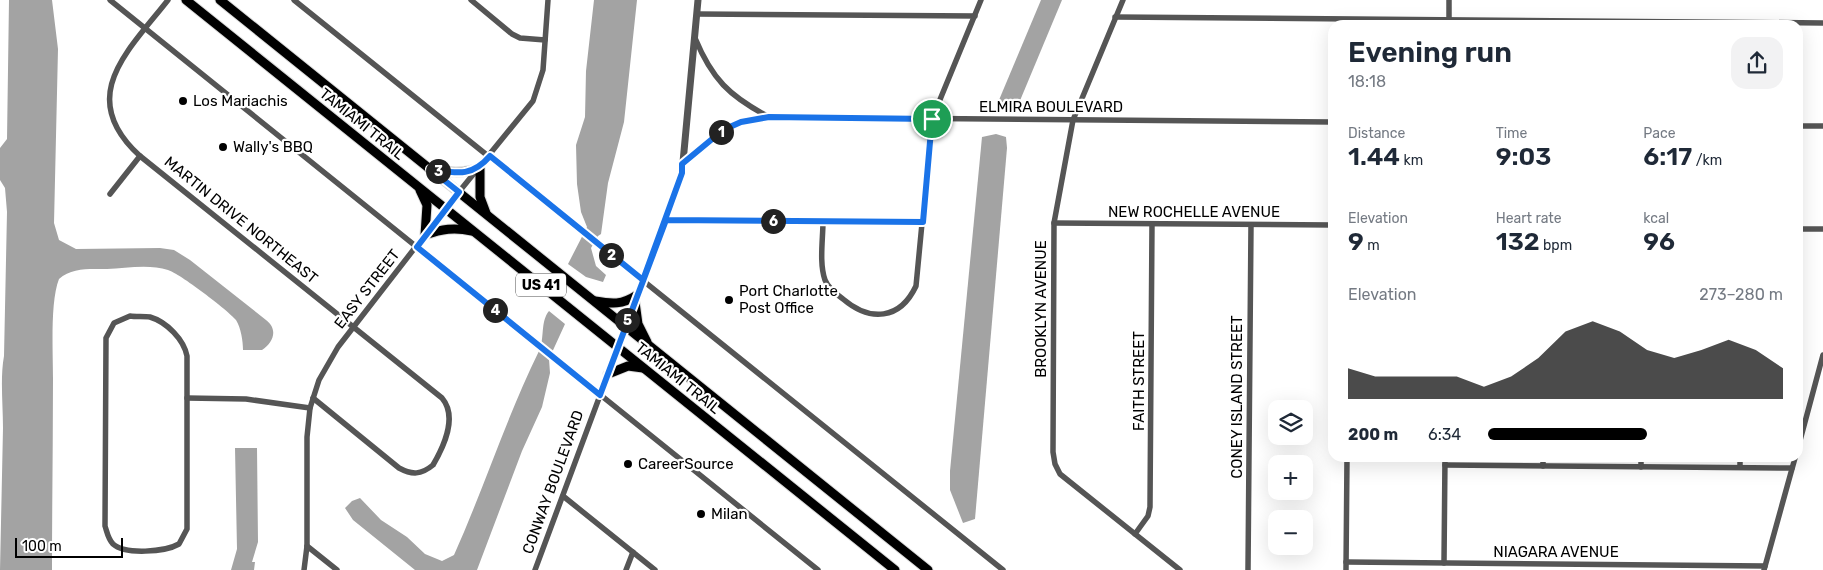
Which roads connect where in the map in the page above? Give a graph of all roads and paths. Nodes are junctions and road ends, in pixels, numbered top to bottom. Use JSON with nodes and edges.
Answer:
{"nodes":[{"id":1,"x":110,"y":0,"type":"edge"},
{"id":2,"x":168,"y":0,"type":"edge"},
{"id":3,"x":186,"y":0,"type":"edge"},
{"id":4,"x":220,"y":0,"type":"edge"},
{"id":5,"x":294,"y":0,"type":"edge"},
{"id":6,"x":470,"y":0,"type":"edge"},
{"id":7,"x":548,"y":0,"type":"edge"},
{"id":8,"x":698,"y":0,"type":"edge"},
{"id":9,"x":981,"y":0,"type":"edge"},
{"id":10,"x":1122,"y":0,"type":"edge"},
{"id":11,"x":1449,"y":0,"type":"edge"},
{"id":12,"x":697,"y":14,"type":"junction"},
{"id":13,"x":974,"y":16,"type":"junction"},
{"id":14,"x":1115,"y":17,"type":"junction"},
{"id":15,"x":1449,"y":20,"type":"edge"},
{"id":16,"x":1328,"y":21,"type":"edge"},
{"id":17,"x":1803,"y":23,"type":"edge"},
{"id":18,"x":1823,"y":23,"type":"edge"},
{"id":19,"x":146,"y":29,"type":"junction"},
{"id":20,"x":695,"y":38,"type":"junction"},
{"id":21,"x":545,"y":40,"type":"junction"},
{"id":22,"x":769,"y":117,"type":"junction"},
{"id":23,"x":932,"y":119,"type":"junction"},
{"id":24,"x":1074,"y":120,"type":"junction"},
{"id":25,"x":1328,"y":122,"type":"edge"},
{"id":26,"x":1803,"y":126,"type":"edge"},
{"id":27,"x":1823,"y":126,"type":"edge"},
{"id":28,"x":140,"y":156,"type":"junction"},
{"id":29,"x":490,"y":156,"type":"junction"},
{"id":30,"x":682,"y":164,"type":"junction"},
{"id":31,"x":480,"y":168,"type":"junction"},
{"id":32,"x":430,"y":169,"type":"junction"},
{"id":33,"x":419,"y":187,"type":"junction"},
{"id":34,"x":459,"y":192,"type":"junction"},
{"id":35,"x":110,"y":194,"type":"dead end"},
{"id":36,"x":445,"y":208,"type":"junction"},
{"id":37,"x":487,"y":215,"type":"junction"},
{"id":38,"x":666,"y":220,"type":"junction"},
{"id":39,"x":824,"y":221,"type":"junction"},
{"id":40,"x":923,"y":222,"type":"junction"},
{"id":41,"x":1054,"y":223,"type":"junction"},
{"id":42,"x":1152,"y":224,"type":"junction"},
{"id":43,"x":1251,"y":225,"type":"junction"},
{"id":44,"x":1328,"y":225,"type":"edge"},
{"id":45,"x":1803,"y":229,"type":"edge"},
{"id":46,"x":1823,"y":229,"type":"edge"},
{"id":47,"x":474,"y":232,"type":"junction"},
{"id":48,"x":425,"y":235,"type":"junction"},
{"id":49,"x":417,"y":247,"type":"junction"},
{"id":50,"x":643,"y":280,"type":"junction"},
{"id":51,"x":636,"y":298,"type":"junction"},
{"id":52,"x":593,"y":300,"type":"junction"},
{"id":53,"x":625,"y":326,"type":"junction"},
{"id":54,"x":353,"y":327,"type":"junction"},
{"id":55,"x":648,"y":344,"type":"junction"},
{"id":56,"x":618,"y":347,"type":"junction"},
{"id":57,"x":1823,"y":355,"type":"edge"},
{"id":58,"x":644,"y":368,"type":"junction"},
{"id":59,"x":608,"y":374,"type":"junction"},
{"id":60,"x":600,"y":395,"type":"junction"},
{"id":61,"x":187,"y":398,"type":"junction"},
{"id":62,"x":313,"y":398,"type":"junction"},
{"id":63,"x":310,"y":408,"type":"junction"},
{"id":64,"x":1803,"y":429,"type":"edge"},
{"id":65,"x":1347,"y":462,"type":"edge"},
{"id":66,"x":1543,"y":462,"type":"edge"},
{"id":67,"x":1642,"y":462,"type":"edge"},
{"id":68,"x":1740,"y":462,"type":"edge"},
{"id":69,"x":1794,"y":462,"type":"edge"},
{"id":70,"x":1445,"y":465,"type":"joint"},
{"id":71,"x":1543,"y":466,"type":"junction"},
{"id":72,"x":1641,"y":467,"type":"junction"},
{"id":73,"x":1740,"y":468,"type":"junction"},
{"id":74,"x":1792,"y":468,"type":"junction"},
{"id":75,"x":563,"y":496,"type":"junction"},
{"id":76,"x":1135,"y":534,"type":"junction"},
{"id":77,"x":308,"y":546,"type":"junction"},
{"id":78,"x":633,"y":552,"type":"junction"},
{"id":79,"x":1346,"y":562,"type":"junction"},
{"id":80,"x":1444,"y":563,"type":"junction"},
{"id":81,"x":1765,"y":568,"type":"edge"},
{"id":82,"x":304,"y":570,"type":"edge"},
{"id":83,"x":337,"y":570,"type":"edge"},
{"id":84,"x":535,"y":570,"type":"edge"},
{"id":85,"x":626,"y":570,"type":"edge"},
{"id":86,"x":656,"y":570,"type":"edge"},
{"id":87,"x":818,"y":570,"type":"edge"},
{"id":88,"x":895,"y":570,"type":"edge"},
{"id":89,"x":928,"y":570,"type":"edge"},
{"id":90,"x":1003,"y":570,"type":"edge"},
{"id":91,"x":1180,"y":570,"type":"edge"},
{"id":92,"x":1248,"y":570,"type":"edge"},
{"id":93,"x":1346,"y":570,"type":"edge"}],
"edges":[{"from":1,"to":19,"type":"street"},
{"from":2,"to":19,"type":"street","name":"MARTIN DRIVE NORTHEAST"},
{"from":3,"to":33,"type":"main road","name":"TAMIAMI TRAIL","number":"US 41"},
{"from":4,"to":32,"type":"main road","name":"TAMIAMI TRAIL","number":"US 41"},
{"from":5,"to":29,"type":"street"},
{"from":6,"to":21,"type":"street"},
{"from":7,"to":21,"type":"street","name":"EASY STREET"},
{"from":8,"to":12,"type":"street","name":"CONWAY BOULEVARD"},
{"from":9,"to":13,"type":"street"},
{"from":10,"to":14,"type":"street","name":"BROOKLYN AVENUE"},
{"from":11,"to":15,"type":"street"},
{"from":12,"to":13,"type":"street"},
{"from":12,"to":20,"type":"street","name":"CONWAY BOULEVARD"},
{"from":13,"to":23,"type":"street"},
{"from":14,"to":16,"type":"street"},
{"from":14,"to":24,"type":"street","name":"BROOKLYN AVENUE"},
{"from":17,"to":18,"type":"street"},
{"from":19,"to":28,"type":"street","name":"MARTIN DRIVE NORTHEAST"},
{"from":19,"to":49,"type":"street"},
{"from":20,"to":22,"type":"street","name":"ELMIRA BOULEVARD"},
{"from":20,"to":30,"type":"street","name":"CONWAY BOULEVARD"},
{"from":21,"to":29,"type":"street","name":"EASY STREET"},
{"from":22,"to":23,"type":"street","name":"ELMIRA BOULEVARD"},
{"from":22,"to":30,"type":"street","name":"ELMIRA BOULEVARD"},
{"from":23,"to":24,"type":"street","name":"ELMIRA BOULEVARD"},
{"from":23,"to":40,"type":"street"},
{"from":24,"to":25,"type":"street","name":"ELMIRA BOULEVARD"},
{"from":24,"to":41,"type":"street","name":"BROOKLYN AVENUE"},
{"from":26,"to":27,"type":"street"},
{"from":28,"to":35,"type":"street"},
{"from":28,"to":54,"type":"street","name":"MARTIN DRIVE NORTHEAST"},
{"from":29,"to":31,"type":"street","name":"EASY STREET"},
{"from":29,"to":50,"type":"street"},
{"from":30,"to":38,"type":"street","name":"CONWAY BOULEVARD"},
{"from":31,"to":32,"type":"main road"},
{"from":31,"to":34,"type":"street","name":"EASY STREET"},
{"from":31,"to":37,"type":"main road"},
{"from":32,"to":34,"type":"main road","name":"TAMIAMI TRAIL","number":"US 41"},
{"from":33,"to":36,"type":"main road","name":"TAMIAMI TRAIL","number":"US 41"},
{"from":33,"to":48,"type":"main road"},
{"from":34,"to":36,"type":"street","name":"EASY STREET"},
{"from":34,"to":37,"type":"main road","name":"TAMIAMI TRAIL","number":"US 41"},
{"from":36,"to":47,"type":"main road","name":"TAMIAMI TRAIL","number":"US 41"},
{"from":36,"to":48,"type":"street","name":"EASY STREET"},
{"from":37,"to":52,"type":"main road","name":"TAMIAMI TRAIL","number":"US 41"},
{"from":38,"to":39,"type":"street"},
{"from":38,"to":50,"type":"street","name":"CONWAY BOULEVARD"},
{"from":39,"to":40,"type":"street"},
{"from":39,"to":40,"type":"street"},
{"from":41,"to":42,"type":"street","name":"NEW ROCHELLE AVENUE"},
{"from":41,"to":76,"type":"street","name":"BROOKLYN AVENUE"},
{"from":42,"to":43,"type":"street","name":"NEW ROCHELLE AVENUE"},
{"from":42,"to":76,"type":"street","name":"FAITH STREET"},
{"from":43,"to":44,"type":"street","name":"NEW ROCHELLE AVENUE"},
{"from":43,"to":92,"type":"street","name":"CONEY ISLAND STREET"},
{"from":45,"to":46,"type":"street"},
{"from":47,"to":48,"type":"main road"},
{"from":47,"to":56,"type":"main road","name":"TAMIAMI TRAIL","number":"US 41"},
{"from":48,"to":49,"type":"street","name":"EASY STREET"},
{"from":49,"to":54,"type":"street","name":"EASY STREET"},
{"from":49,"to":60,"type":"street"},
{"from":50,"to":51,"type":"street","name":"CONWAY BOULEVARD"},
{"from":50,"to":90,"type":"street"},
{"from":51,"to":52,"type":"main road"},
{"from":51,"to":53,"type":"street","name":"CONWAY BOULEVARD"},
{"from":51,"to":55,"type":"main road"},
{"from":52,"to":53,"type":"main road","name":"TAMIAMI TRAIL","number":"US 41"},
{"from":53,"to":55,"type":"main road","name":"TAMIAMI TRAIL","number":"US 41"},
{"from":53,"to":56,"type":"street","name":"CONWAY BOULEVARD"},
{"from":54,"to":62,"type":"street","name":"EASY STREET"},
{"from":54,"to":62,"type":"street","name":"MARTIN DRIVE NORTHEAST"},
{"from":55,"to":89,"type":"main road","name":"TAMIAMI TRAIL","number":"US 41"},
{"from":56,"to":58,"type":"main road","name":"TAMIAMI TRAIL","number":"US 41"},
{"from":56,"to":59,"type":"street","name":"CONWAY BOULEVARD"},
{"from":57,"to":64,"type":"street"},
{"from":58,"to":59,"type":"main road"},
{"from":58,"to":88,"type":"main road","name":"TAMIAMI TRAIL","number":"US 41"},
{"from":59,"to":60,"type":"street","name":"CONWAY BOULEVARD"},
{"from":60,"to":75,"type":"street","name":"CONWAY BOULEVARD"},
{"from":60,"to":87,"type":"street"},
{"from":61,"to":61,"type":"street"},
{"from":61,"to":63,"type":"street"},
{"from":62,"to":63,"type":"street","name":"EASY STREET"},
{"from":63,"to":77,"type":"street","name":"EASY STREET"},
{"from":65,"to":79,"type":"street"},
{"from":66,"to":71,"type":"street"},
{"from":67,"to":72,"type":"street"},
{"from":68,"to":73,"type":"street"},
{"from":69,"to":74,"type":"street"},
{"from":70,"to":71,"type":"street"},
{"from":70,"to":80,"type":"street"},
{"from":71,"to":72,"type":"street"},
{"from":72,"to":73,"type":"street"},
{"from":73,"to":74,"type":"street"},
{"from":74,"to":81,"type":"street"},
{"from":75,"to":78,"type":"street"},
{"from":75,"to":84,"type":"street","name":"CONWAY BOULEVARD"},
{"from":76,"to":91,"type":"street","name":"BROOKLYN AVENUE"},
{"from":77,"to":82,"type":"street","name":"EASY STREET"},
{"from":77,"to":83,"type":"street"},
{"from":78,"to":85,"type":"street"},
{"from":78,"to":86,"type":"street"},
{"from":79,"to":80,"type":"street","name":"NIAGARA AVENUE"},
{"from":79,"to":93,"type":"street"},
{"from":80,"to":81,"type":"street","name":"NIAGARA AVENUE"}]}
